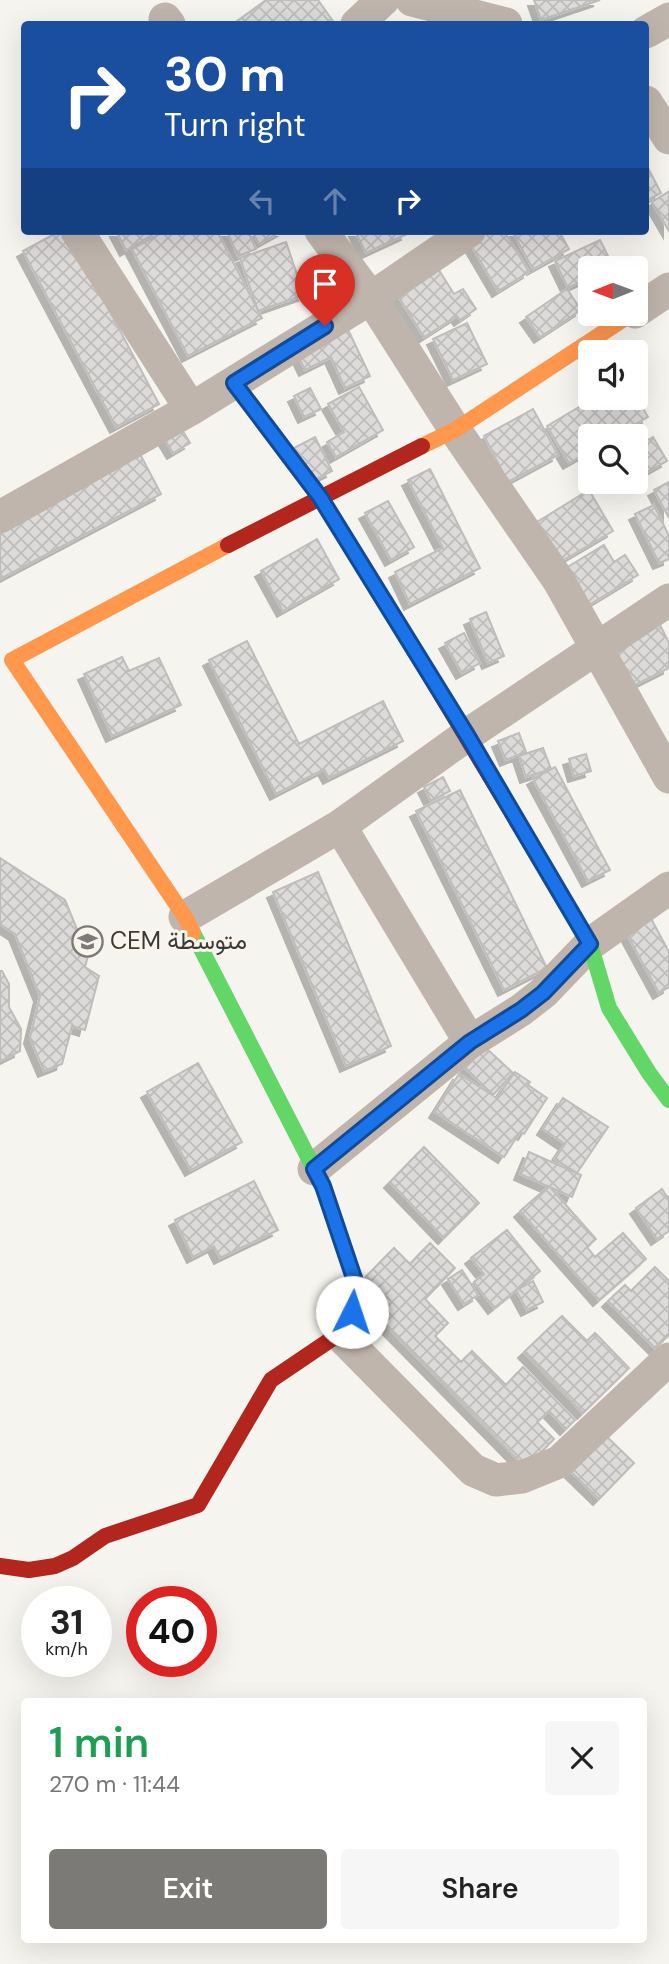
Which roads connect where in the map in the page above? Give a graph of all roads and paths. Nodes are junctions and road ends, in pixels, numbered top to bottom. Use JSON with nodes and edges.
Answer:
{"nodes":[{"id":1,"x":383,"y":0,"type":"edge"},
{"id":2,"x":412,"y":0,"type":"edge"},
{"id":3,"x":669,"y":19,"type":"edge"},
{"id":4,"x":360,"y":21,"type":"edge"},
{"id":5,"x":494,"y":21,"type":"edge"},
{"id":6,"x":649,"y":30,"type":"edge"},
{"id":7,"x":649,"y":109,"type":"edge"},
{"id":8,"x":669,"y":138,"type":"edge"},
{"id":9,"x":79,"y":235,"type":"edge"},
{"id":10,"x":324,"y":235,"type":"edge"},
{"id":11,"x":463,"y":235,"type":"edge"},
{"id":12,"x":669,"y":289,"type":"edge"},
{"id":13,"x":371,"y":298,"type":"junction"},
{"id":14,"x":648,"y":303,"type":"edge"},
{"id":15,"x":613,"y":326,"type":"edge"},
{"id":16,"x":234,"y":383,"type":"junction"},
{"id":17,"x":191,"y":410,"type":"junction"},
{"id":18,"x":455,"y":430,"type":"junction"},
{"id":19,"x":320,"y":497,"type":"junction"},
{"id":20,"x":0,"y":517,"type":"edge"},
{"id":21,"x":669,"y":600,"type":"edge"},
{"id":22,"x":597,"y":649,"type":"junction"},
{"id":23,"x":6,"y":651,"type":"edge"},
{"id":24,"x":467,"y":735,"type":"junction"},
{"id":25,"x":669,"y":777,"type":"edge"},
{"id":26,"x":340,"y":826,"type":"junction"},
{"id":27,"x":669,"y":888,"type":"edge"},
{"id":28,"x":185,"y":917,"type":"junction"},
{"id":29,"x":590,"y":944,"type":"junction"},
{"id":30,"x":470,"y":1042,"type":"junction"},
{"id":31,"x":669,"y":1100,"type":"edge"},
{"id":32,"x":314,"y":1169,"type":"junction"},
{"id":33,"x":339,"y":1334,"type":"junction"},
{"id":34,"x":669,"y":1359,"type":"edge"},
{"id":35,"x":0,"y":1566,"type":"edge"}],
"edges":[{"from":1,"to":4,"type":"street"},
{"from":2,"to":5,"type":"street"},
{"from":3,"to":6,"type":"street"},
{"from":7,"to":8,"type":"street"},
{"from":9,"to":17,"type":"street"},
{"from":10,"to":13,"type":"street"},
{"from":11,"to":13,"type":"street"},
{"from":12,"to":14,"type":"street"},
{"from":13,"to":16,"type":"street"},
{"from":13,"to":18,"type":"street"},
{"from":15,"to":18,"type":"street"},
{"from":16,"to":17,"type":"street"},
{"from":16,"to":19,"type":"street"},
{"from":17,"to":20,"type":"street"},
{"from":18,"to":19,"type":"street"},
{"from":18,"to":22,"type":"street"},
{"from":19,"to":23,"type":"street"},
{"from":19,"to":24,"type":"street"},
{"from":21,"to":22,"type":"street"},
{"from":22,"to":24,"type":"street"},
{"from":22,"to":25,"type":"street"},
{"from":23,"to":28,"type":"street"},
{"from":24,"to":26,"type":"street"},
{"from":24,"to":29,"type":"street"},
{"from":26,"to":28,"type":"street"},
{"from":26,"to":30,"type":"street"},
{"from":27,"to":29,"type":"street"},
{"from":28,"to":32,"type":"street"},
{"from":29,"to":30,"type":"street"},
{"from":29,"to":31,"type":"street"},
{"from":30,"to":32,"type":"street"},
{"from":32,"to":33,"type":"street"},
{"from":33,"to":34,"type":"street"},
{"from":33,"to":35,"type":"street"}]}
